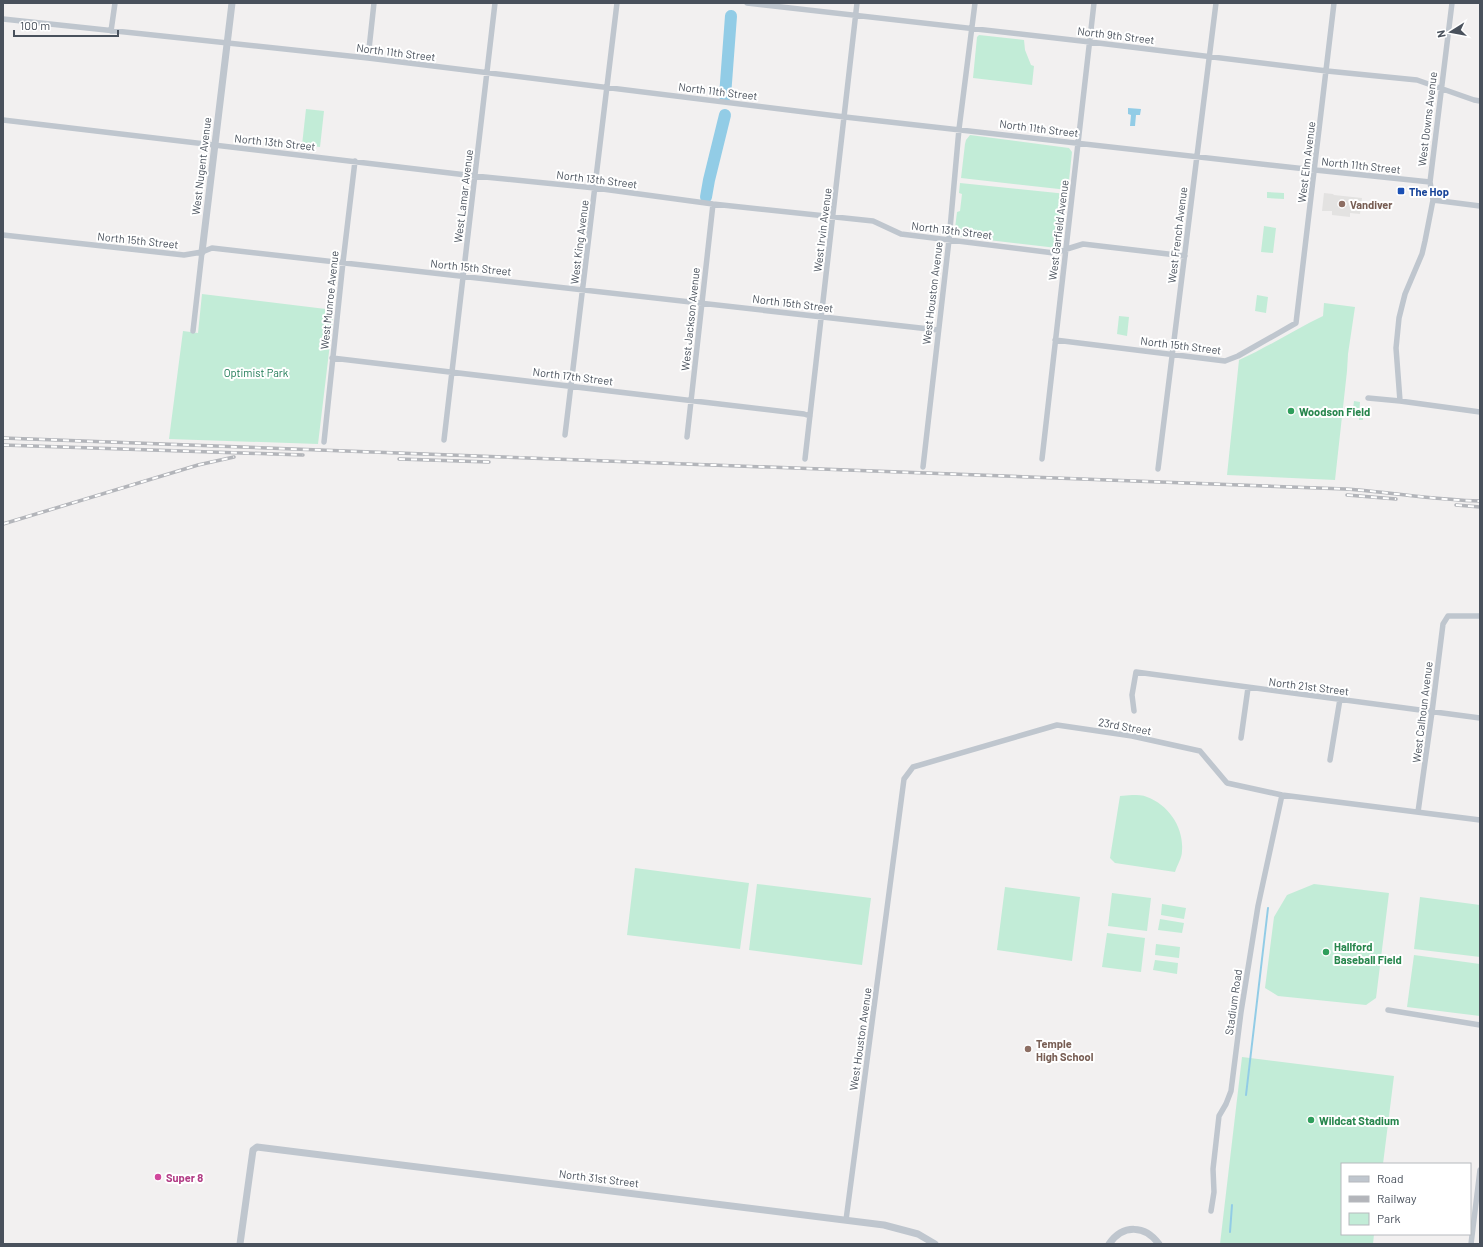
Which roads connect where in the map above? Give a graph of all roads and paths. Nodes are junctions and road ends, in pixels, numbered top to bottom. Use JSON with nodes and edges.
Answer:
{"nodes":[{"id":1,"x":115,"y":3,"type":"edge"},
{"id":2,"x":232,"y":3,"type":"edge"},
{"id":3,"x":374,"y":3,"type":"edge"},
{"id":4,"x":495,"y":3,"type":"edge"},
{"id":5,"x":617,"y":3,"type":"edge"},
{"id":6,"x":747,"y":3,"type":"edge"},
{"id":7,"x":857,"y":3,"type":"edge"},
{"id":8,"x":975,"y":3,"type":"edge"},
{"id":9,"x":1094,"y":3,"type":"edge"},
{"id":10,"x":1216,"y":3,"type":"edge"},
{"id":11,"x":1334,"y":3,"type":"edge"},
{"id":12,"x":1452,"y":3,"type":"edge"},
{"id":13,"x":856,"y":15,"type":"junction"},
{"id":14,"x":3,"y":19,"type":"edge"},
{"id":15,"x":972,"y":30,"type":"junction"},
{"id":16,"x":111,"y":31,"type":"junction"},
{"id":17,"x":1090,"y":42,"type":"junction"},
{"id":18,"x":227,"y":44,"type":"junction"},
{"id":19,"x":1209,"y":57,"type":"junction"},
{"id":20,"x":368,"y":58,"type":"junction"},
{"id":21,"x":1327,"y":71,"type":"junction"},
{"id":22,"x":487,"y":73,"type":"junction"},
{"id":23,"x":606,"y":87,"type":"junction"},
{"id":24,"x":1440,"y":89,"type":"junction"},
{"id":25,"x":1480,"y":101,"type":"edge"},
{"id":26,"x":845,"y":117,"type":"junction"},
{"id":27,"x":3,"y":120,"type":"edge"},
{"id":28,"x":960,"y":129,"type":"junction"},
{"id":29,"x":1078,"y":142,"type":"junction"},
{"id":30,"x":215,"y":145,"type":"junction"},
{"id":31,"x":1197,"y":157,"type":"junction"},
{"id":32,"x":355,"y":161,"type":"junction"},
{"id":33,"x":1315,"y":170,"type":"junction"},
{"id":34,"x":475,"y":176,"type":"junction"},
{"id":35,"x":1430,"y":182,"type":"junction"},
{"id":36,"x":595,"y":188,"type":"junction"},
{"id":37,"x":1433,"y":200,"type":"junction"},
{"id":38,"x":713,"y":204,"type":"junction"},
{"id":39,"x":1480,"y":206,"type":"edge"},
{"id":40,"x":834,"y":216,"type":"junction"},
{"id":41,"x":3,"y":235,"type":"edge"},
{"id":42,"x":948,"y":240,"type":"junction"},
{"id":43,"x":1066,"y":248,"type":"junction"},
{"id":44,"x":202,"y":252,"type":"junction"},
{"id":45,"x":1185,"y":256,"type":"junction"},
{"id":46,"x":343,"y":262,"type":"junction"},
{"id":47,"x":463,"y":276,"type":"junction"},
{"id":48,"x":583,"y":289,"type":"junction"},
{"id":49,"x":702,"y":303,"type":"junction"},
{"id":50,"x":822,"y":316,"type":"junction"},
{"id":51,"x":1296,"y":323,"type":"joint"},
{"id":52,"x":938,"y":330,"type":"junction"},
{"id":53,"x":193,"y":331,"type":"dead end"},
{"id":54,"x":1055,"y":340,"type":"junction"},
{"id":55,"x":1173,"y":354,"type":"junction"},
{"id":56,"x":332,"y":358,"type":"junction"},
{"id":57,"x":453,"y":372,"type":"junction"},
{"id":58,"x":572,"y":386,"type":"junction"},
{"id":59,"x":1368,"y":398,"type":"dead end"},
{"id":60,"x":691,"y":400,"type":"junction"},
{"id":61,"x":1400,"y":401,"type":"junction"},
{"id":62,"x":1480,"y":412,"type":"edge"},
{"id":63,"x":810,"y":416,"type":"junction"},
{"id":64,"x":565,"y":435,"type":"dead end"},
{"id":65,"x":687,"y":437,"type":"dead end"},
{"id":66,"x":444,"y":440,"type":"dead end"},
{"id":67,"x":324,"y":442,"type":"dead end"},
{"id":68,"x":1042,"y":458,"type":"dead end"},
{"id":69,"x":805,"y":459,"type":"dead end"},
{"id":70,"x":923,"y":467,"type":"dead end"},
{"id":71,"x":1158,"y":469,"type":"dead end"},
{"id":72,"x":1480,"y":616,"type":"edge"},
{"id":73,"x":1248,"y":688,"type":"junction"},
{"id":74,"x":1340,"y":699,"type":"junction"},
{"id":75,"x":1134,"y":711,"type":"dead end"},
{"id":76,"x":1432,"y":712,"type":"junction"},
{"id":77,"x":1480,"y":718,"type":"edge"},
{"id":78,"x":1241,"y":738,"type":"dead end"},
{"id":79,"x":1330,"y":760,"type":"dead end"},
{"id":80,"x":1282,"y":795,"type":"junction"},
{"id":81,"x":1418,"y":812,"type":"junction"},
{"id":82,"x":1480,"y":820,"type":"edge"},
{"id":83,"x":893,"y":861,"type":"joint"},
{"id":84,"x":1388,"y":1010,"type":"dead end"},
{"id":85,"x":1480,"y":1025,"type":"edge"},
{"id":86,"x":1480,"y":1170,"type":"edge"},
{"id":87,"x":1211,"y":1211,"type":"dead end"},
{"id":88,"x":846,"y":1220,"type":"junction"},
{"id":89,"x":1111,"y":1242,"type":"edge"},
{"id":90,"x":240,"y":1244,"type":"edge"},
{"id":91,"x":934,"y":1244,"type":"edge"},
{"id":92,"x":1104,"y":1244,"type":"edge"},
{"id":93,"x":1159,"y":1244,"type":"edge"},
{"id":94,"x":1471,"y":1244,"type":"edge"}],
"edges":[{"from":1,"to":16,"type":"street"},
{"from":2,"to":18,"type":"street","name":"West Nugent Avenue"},
{"from":3,"to":20,"type":"street"},
{"from":4,"to":22,"type":"street","name":"West Lamar Avenue"},
{"from":5,"to":23,"type":"street","name":"West King Avenue"},
{"from":6,"to":13,"type":"street","name":"North 9th Street"},
{"from":7,"to":13,"type":"street","name":"West Irvin Avenue"},
{"from":8,"to":15,"type":"street","name":"West Houston Avenue"},
{"from":9,"to":17,"type":"street","name":"West Garfield Avenue"},
{"from":10,"to":19,"type":"street","name":"West French Avenue"},
{"from":11,"to":21,"type":"street","name":"West Elm Avenue"},
{"from":12,"to":24,"type":"street","name":"West Downs Avenue"},
{"from":13,"to":15,"type":"street","name":"North 9th Street"},
{"from":13,"to":26,"type":"street","name":"West Irvin Avenue"},
{"from":14,"to":16,"type":"street","name":"North 11th Street"},
{"from":15,"to":17,"type":"street","name":"North 9th Street"},
{"from":15,"to":28,"type":"street","name":"West Houston Avenue"},
{"from":16,"to":18,"type":"street","name":"North 11th Street"},
{"from":17,"to":19,"type":"street","name":"North 9th Street"},
{"from":17,"to":29,"type":"street","name":"West Garfield Avenue"},
{"from":18,"to":20,"type":"street","name":"North 11th Street"},
{"from":18,"to":30,"type":"street","name":"West Nugent Avenue"},
{"from":19,"to":21,"type":"street","name":"North 9th Street"},
{"from":19,"to":31,"type":"street","name":"West French Avenue"},
{"from":20,"to":22,"type":"street","name":"North 11th Street"},
{"from":21,"to":24,"type":"street","name":"North 9th Street"},
{"from":21,"to":33,"type":"street","name":"West Elm Avenue"},
{"from":22,"to":23,"type":"street","name":"North 11th Street"},
{"from":22,"to":34,"type":"street","name":"West Lamar Avenue"},
{"from":23,"to":26,"type":"street","name":"North 11th Street"},
{"from":23,"to":36,"type":"street","name":"West King Avenue"},
{"from":24,"to":25,"type":"street","name":"North 9th Street"},
{"from":24,"to":35,"type":"street","name":"West Downs Avenue"},
{"from":26,"to":28,"type":"street","name":"North 11th Street"},
{"from":26,"to":40,"type":"street","name":"West Irvin Avenue"},
{"from":27,"to":30,"type":"street","name":"North 13th Street"},
{"from":28,"to":29,"type":"street","name":"North 11th Street"},
{"from":28,"to":42,"type":"street","name":"West Houston Avenue"},
{"from":29,"to":31,"type":"street","name":"North 11th Street"},
{"from":29,"to":43,"type":"street","name":"West Garfield Avenue"},
{"from":30,"to":32,"type":"street","name":"North 13th Street"},
{"from":30,"to":44,"type":"street","name":"West Nugent Avenue"},
{"from":31,"to":33,"type":"street","name":"North 11th Street"},
{"from":31,"to":45,"type":"street","name":"West French Avenue"},
{"from":32,"to":34,"type":"street","name":"North 13th Street"},
{"from":32,"to":46,"type":"street","name":"West Munroe Avenue"},
{"from":33,"to":35,"type":"street","name":"North 11th Street"},
{"from":33,"to":51,"type":"street","name":"West Elm Avenue"},
{"from":34,"to":36,"type":"street","name":"North 13th Street"},
{"from":34,"to":47,"type":"street","name":"West Lamar Avenue"},
{"from":35,"to":37,"type":"street","name":"West Downs Avenue"},
{"from":36,"to":38,"type":"street","name":"North 13th Street"},
{"from":36,"to":48,"type":"street","name":"West King Avenue"},
{"from":37,"to":39,"type":"street"},
{"from":37,"to":61,"type":"street","name":"West Downs Avenue"},
{"from":38,"to":40,"type":"street","name":"North 13th Street"},
{"from":38,"to":49,"type":"street","name":"West Jackson Avenue"},
{"from":40,"to":42,"type":"street","name":"North 13th Street"},
{"from":40,"to":50,"type":"street","name":"West Irvin Avenue"},
{"from":41,"to":44,"type":"street","name":"North 15th Street"},
{"from":42,"to":43,"type":"street","name":"North 13th Street"},
{"from":42,"to":52,"type":"street","name":"West Houston Avenue"},
{"from":43,"to":45,"type":"street","name":"North 13th Street"},
{"from":43,"to":54,"type":"street","name":"West Garfield Avenue"},
{"from":44,"to":46,"type":"street","name":"North 15th Street"},
{"from":44,"to":53,"type":"street","name":"West Nugent Avenue"},
{"from":45,"to":55,"type":"street","name":"West French Avenue"},
{"from":46,"to":47,"type":"street","name":"North 15th Street"},
{"from":46,"to":56,"type":"street","name":"West Munroe Avenue"},
{"from":47,"to":48,"type":"street","name":"North 15th Street"},
{"from":47,"to":57,"type":"street","name":"West Lamar Avenue"},
{"from":48,"to":49,"type":"street","name":"North 15th Street"},
{"from":48,"to":58,"type":"street","name":"West King Avenue"},
{"from":49,"to":50,"type":"street","name":"North 15th Street"},
{"from":49,"to":60,"type":"street","name":"West Jackson Avenue"},
{"from":50,"to":52,"type":"street","name":"North 15th Street"},
{"from":50,"to":63,"type":"street","name":"West Irvin Avenue"},
{"from":51,"to":55,"type":"street","name":"North 15th Street"},
{"from":52,"to":70,"type":"street","name":"West Houston Avenue"},
{"from":54,"to":55,"type":"street","name":"North 15th Street"},
{"from":54,"to":68,"type":"street","name":"West Garfield Avenue"},
{"from":55,"to":71,"type":"street","name":"West French Avenue"},
{"from":56,"to":57,"type":"street","name":"North 17th Street"},
{"from":56,"to":67,"type":"street","name":"West Munroe Avenue"},
{"from":57,"to":58,"type":"street","name":"North 17th Street"},
{"from":57,"to":66,"type":"street","name":"West Lamar Avenue"},
{"from":58,"to":60,"type":"street","name":"North 17th Street"},
{"from":58,"to":64,"type":"street","name":"West King Avenue"},
{"from":59,"to":61,"type":"street"},
{"from":60,"to":63,"type":"street","name":"North 17th Street"},
{"from":60,"to":65,"type":"street","name":"West Jackson Avenue"},
{"from":61,"to":62,"type":"street"},
{"from":63,"to":69,"type":"street","name":"West Irvin Avenue"},
{"from":72,"to":76,"type":"street","name":"West Calhoun Avenue"},
{"from":73,"to":74,"type":"street","name":"North 21st Street"},
{"from":73,"to":75,"type":"street","name":"North 21st Street"},
{"from":73,"to":78,"type":"street"},
{"from":74,"to":76,"type":"street","name":"North 21st Street"},
{"from":74,"to":79,"type":"street"},
{"from":76,"to":77,"type":"street","name":"North 21st Street"},
{"from":76,"to":81,"type":"street","name":"West Calhoun Avenue"},
{"from":80,"to":81,"type":"street","name":"23rd Street"},
{"from":80,"to":83,"type":"street","name":"23rd Street"},
{"from":80,"to":87,"type":"street","name":"Stadium Road"},
{"from":81,"to":82,"type":"street","name":"23rd Street"},
{"from":83,"to":88,"type":"street","name":"West Houston Avenue"},
{"from":84,"to":85,"type":"street"},
{"from":86,"to":94,"type":"street"},
{"from":88,"to":90,"type":"street","name":"North 31st Street"},
{"from":88,"to":91,"type":"street","name":"North 31st Street"},
{"from":89,"to":92,"type":"street"},
{"from":89,"to":93,"type":"street"}]}
